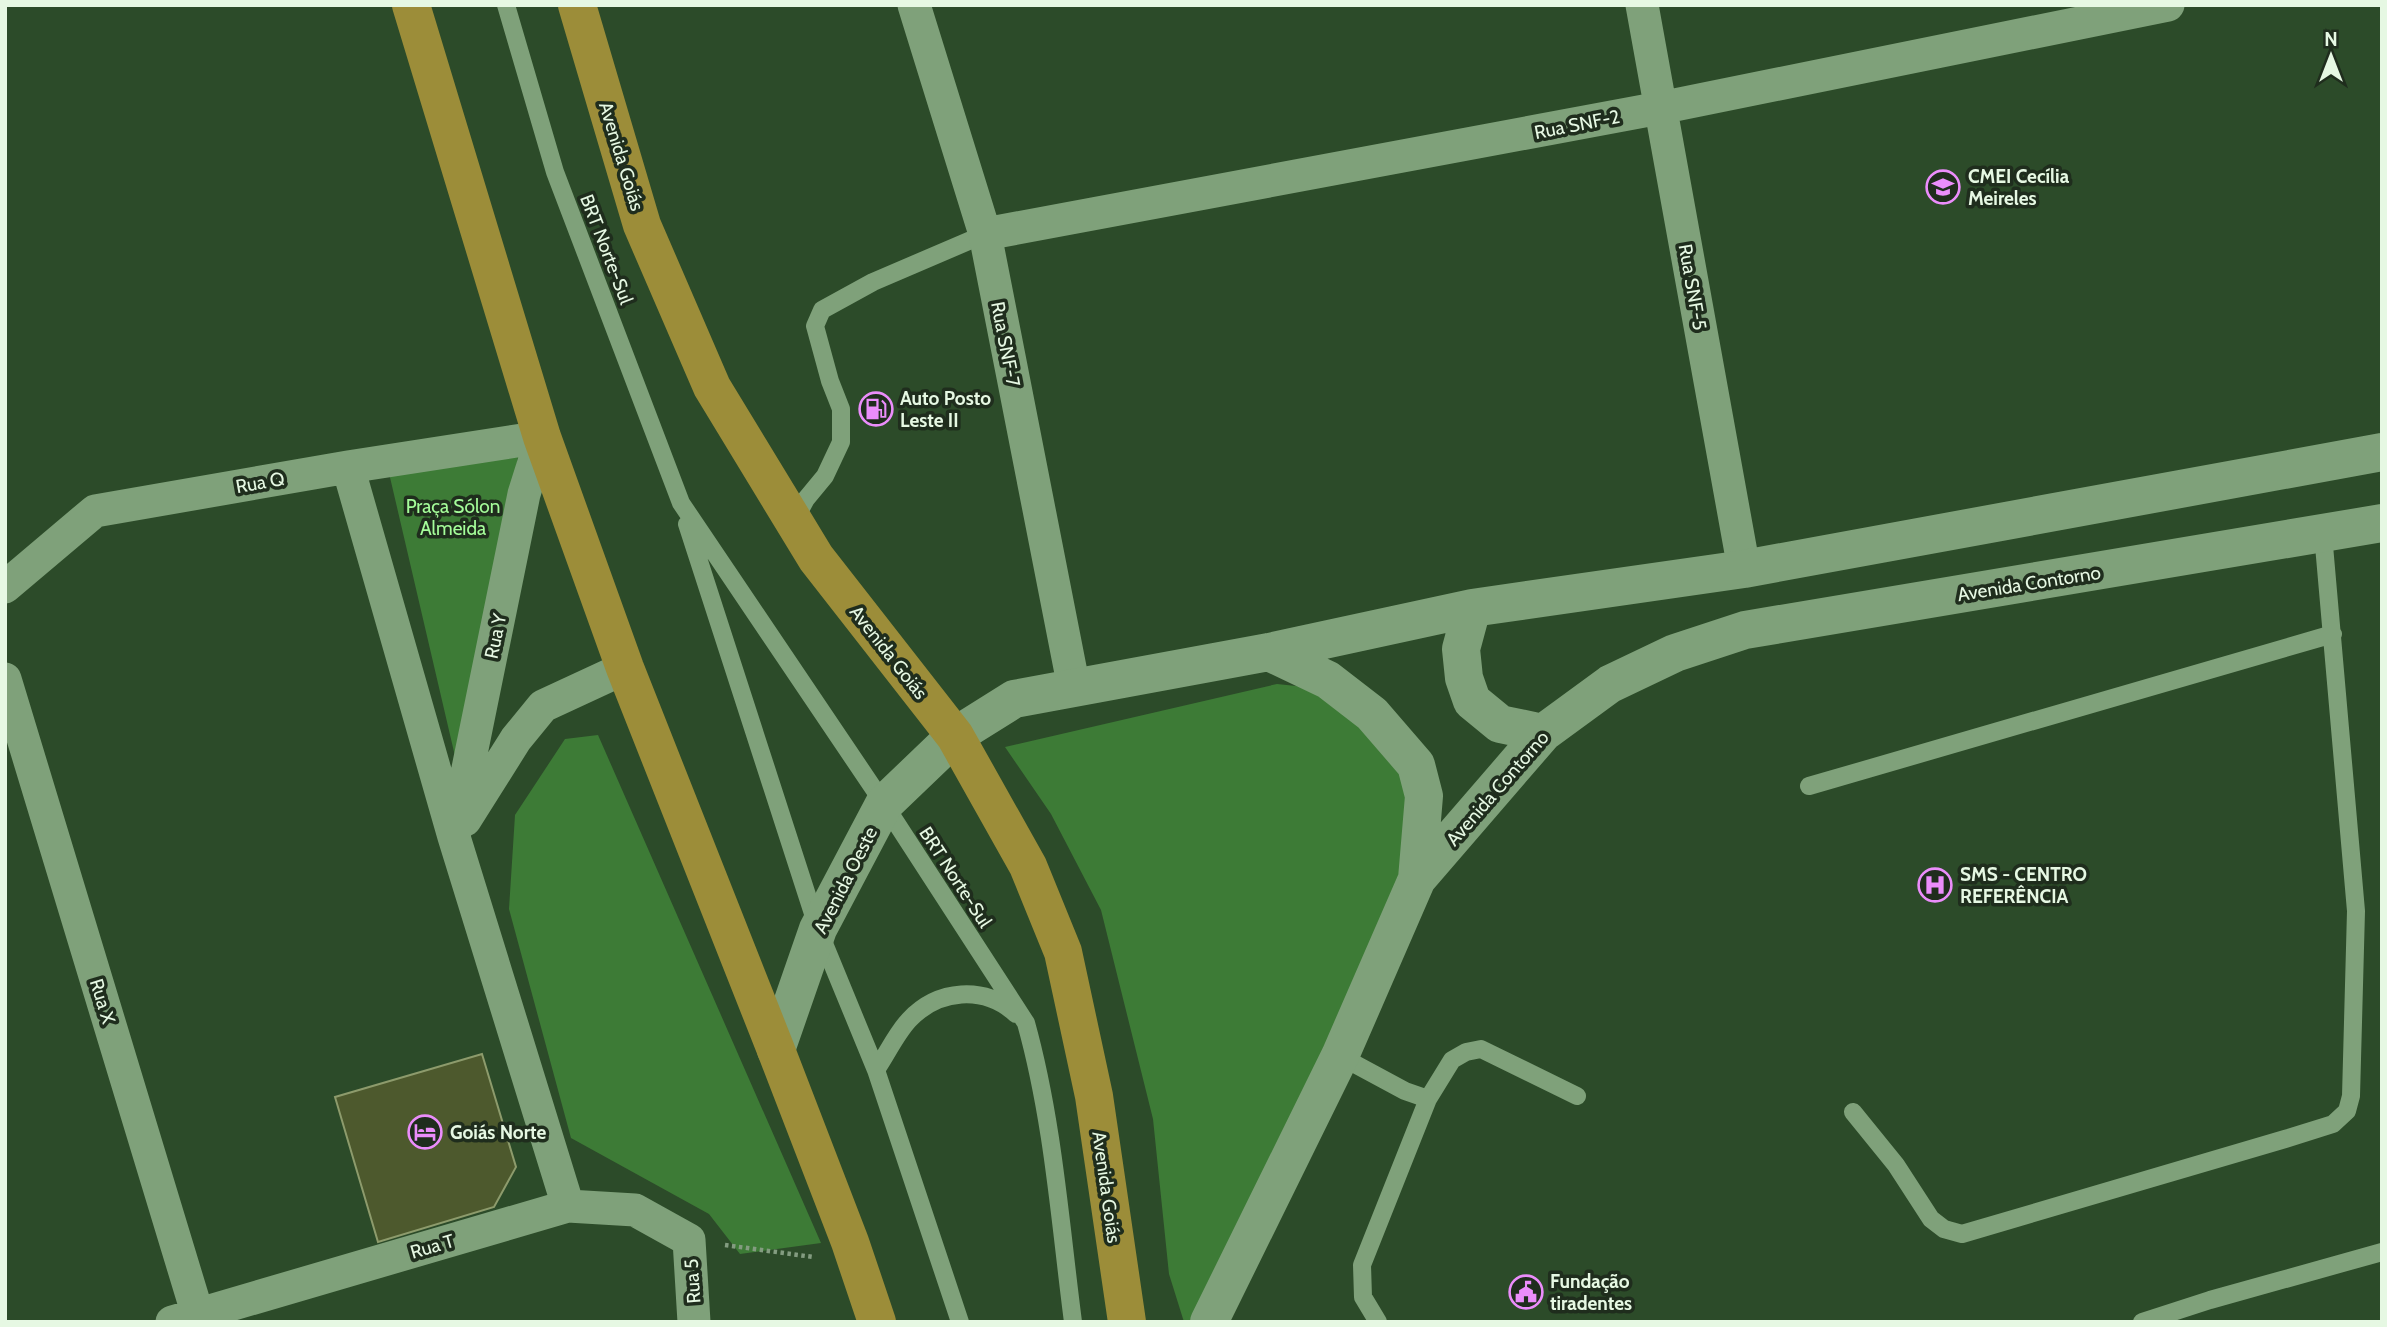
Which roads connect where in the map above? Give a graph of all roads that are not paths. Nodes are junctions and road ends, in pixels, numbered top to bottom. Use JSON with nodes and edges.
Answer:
{"nodes":[{"id":1,"x":411,"y":5,"type":"edge"},
{"id":2,"x":506,"y":5,"type":"edge"},
{"id":3,"x":577,"y":5,"type":"edge"},
{"id":4,"x":914,"y":5,"type":"edge"},
{"id":5,"x":1642,"y":5,"type":"edge"},
{"id":6,"x":2168,"y":5,"type":"edge"},
{"id":7,"x":1660,"y":108,"type":"junction"},
{"id":8,"x":985,"y":234,"type":"junction"},
{"id":9,"x":542,"y":437,"type":"junction"},
{"id":10,"x":2382,"y":452,"type":"edge"},
{"id":11,"x":348,"y":467,"type":"junction"},
{"id":12,"x":681,"y":503,"type":"junction"},
{"id":13,"x":794,"y":521,"type":"junction"},
{"id":14,"x":2382,"y":523,"type":"edge"},
{"id":15,"x":2323,"y":534,"type":"junction"},
{"id":16,"x":1744,"y":569,"type":"junction"},
{"id":17,"x":5,"y":587,"type":"edge"},
{"id":18,"x":1472,"y":608,"type":"junction"},
{"id":19,"x":2333,"y":634,"type":"junction"},
{"id":20,"x":1269,"y":652,"type":"junction"},
{"id":21,"x":625,"y":668,"type":"junction"},
{"id":22,"x":5,"y":679,"type":"edge"},
{"id":23,"x":1074,"y":688,"type":"junction"},
{"id":24,"x":1543,"y":733,"type":"junction"},
{"id":25,"x":956,"y":736,"type":"junction"},
{"id":26,"x":1809,"y":786,"type":"dead end"},
{"id":27,"x":884,"y":804,"type":"junction"},
{"id":28,"x":454,"y":837,"type":"junction"},
{"id":29,"x":1417,"y":879,"type":"junction"},
{"id":30,"x":818,"y":929,"type":"junction"},
{"id":31,"x":1026,"y":1023,"type":"junction"},
{"id":32,"x":776,"y":1050,"type":"junction"},
{"id":33,"x":1340,"y":1056,"type":"junction"},
{"id":34,"x":876,"y":1070,"type":"junction"},
{"id":35,"x":1577,"y":1096,"type":"dead end"},
{"id":36,"x":1428,"y":1100,"type":"junction"},
{"id":37,"x":1853,"y":1112,"type":"dead end"},
{"id":38,"x":568,"y":1206,"type":"junction"},
{"id":39,"x":689,"y":1240,"type":"joint"},
{"id":40,"x":2382,"y":1252,"type":"edge"},
{"id":41,"x":190,"y":1319,"type":"edge"},
{"id":42,"x":694,"y":1322,"type":"edge"},
{"id":43,"x":877,"y":1322,"type":"edge"},
{"id":44,"x":960,"y":1322,"type":"edge"},
{"id":45,"x":1073,"y":1322,"type":"edge"},
{"id":46,"x":1127,"y":1322,"type":"edge"},
{"id":47,"x":1209,"y":1322,"type":"edge"},
{"id":48,"x":1378,"y":1322,"type":"edge"},
{"id":49,"x":2142,"y":1322,"type":"edge"}],
"edges":[{"from":1,"to":9,"type":"main road"},
{"from":2,"to":12,"type":"lane"},
{"from":3,"to":13,"type":"main road","name":"Avenida Goiás"},
{"from":4,"to":8,"type":"street","name":"Rua SNF-7"},
{"from":5,"to":7,"type":"street","name":"Rua SNF-5"},
{"from":6,"to":7,"type":"street","name":"Rua SNF-2"},
{"from":7,"to":8,"type":"street","name":"Rua SNF-2"},
{"from":7,"to":16,"type":"street","name":"Rua SNF-5"},
{"from":8,"to":13,"type":"lane"},
{"from":8,"to":23,"type":"street","name":"Rua SNF-7"},
{"from":9,"to":11,"type":"street","name":"Rua Q"},
{"from":9,"to":21,"type":"main road"},
{"from":9,"to":28,"type":"street","name":"Rua Y"},
{"from":10,"to":16,"type":"main road"},
{"from":11,"to":17,"type":"street","name":"Rua Q"},
{"from":11,"to":28,"type":"street","name":"Rua Y"},
{"from":12,"to":27,"type":"lane","name":"BRT Norte-Sul"},
{"from":12,"to":30,"type":"lane"},
{"from":13,"to":25,"type":"main road","name":"Avenida Goiás"},
{"from":14,"to":15,"type":"main road","name":"Avenida Contorno"},
{"from":15,"to":19,"type":"lane"},
{"from":15,"to":24,"type":"main road","name":"Avenida Contorno"},
{"from":16,"to":18,"type":"main road"},
{"from":18,"to":20,"type":"main road"},
{"from":18,"to":24,"type":"main road"},
{"from":19,"to":26,"type":"lane"},
{"from":19,"to":37,"type":"lane"},
{"from":20,"to":23,"type":"main road"},
{"from":20,"to":29,"type":"main road"},
{"from":21,"to":28,"type":"street"},
{"from":21,"to":32,"type":"main road"},
{"from":22,"to":41,"type":"street","name":"Rua X"},
{"from":23,"to":25,"type":"main road"},
{"from":24,"to":29,"type":"main road","name":"Avenida Contorno"},
{"from":25,"to":27,"type":"main road","name":"Avenida Oeste"},
{"from":25,"to":46,"type":"main road","name":"Avenida Goiás"},
{"from":27,"to":30,"type":"main road","name":"Avenida Oeste"},
{"from":27,"to":31,"type":"lane","name":"BRT Norte-Sul"},
{"from":28,"to":38,"type":"street","name":"Rua Y"},
{"from":29,"to":33,"type":"main road","name":"Avenida Contorno"},
{"from":30,"to":32,"type":"main road","name":"Avenida Oeste"},
{"from":30,"to":34,"type":"lane"},
{"from":31,"to":34,"type":"lane"},
{"from":31,"to":45,"type":"lane","name":"BRT Norte-Sul"},
{"from":32,"to":43,"type":"main road"},
{"from":33,"to":36,"type":"lane"},
{"from":33,"to":47,"type":"main road","name":"Avenida Contorno"},
{"from":34,"to":44,"type":"lane"},
{"from":35,"to":36,"type":"lane"},
{"from":36,"to":48,"type":"lane"},
{"from":38,"to":39,"type":"street","name":"Rua T"},
{"from":38,"to":41,"type":"street","name":"Rua T"},
{"from":39,"to":42,"type":"street","name":"Rua 5"},
{"from":40,"to":49,"type":"lane"}]}
